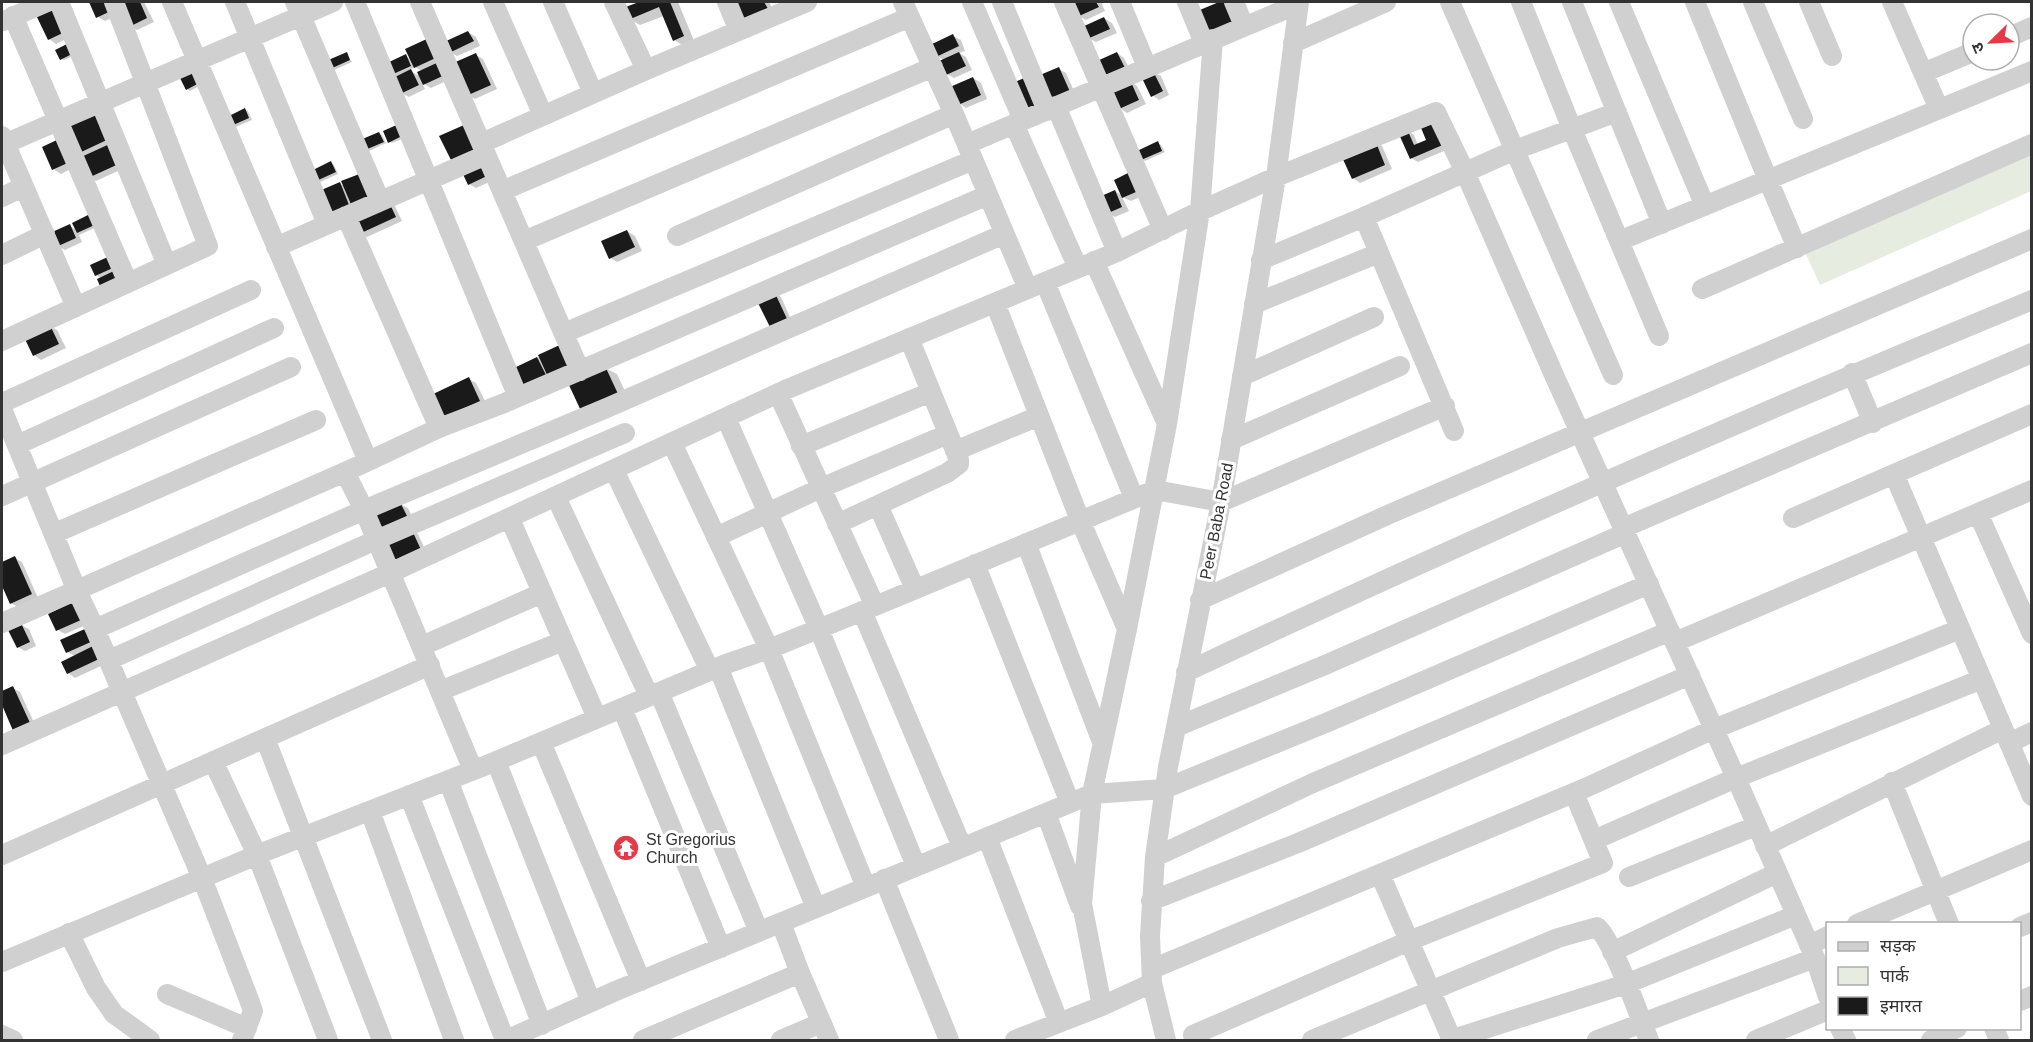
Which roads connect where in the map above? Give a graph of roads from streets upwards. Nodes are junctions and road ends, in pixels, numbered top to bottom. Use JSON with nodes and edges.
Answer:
{"nodes":[{"id":1,"x":47,"y":2,"type":"edge"},
{"id":2,"x":59,"y":2,"type":"edge"},
{"id":3,"x":114,"y":2,"type":"edge"},
{"id":4,"x":172,"y":2,"type":"edge"},
{"id":5,"x":235,"y":2,"type":"edge"},
{"id":6,"x":333,"y":2,"type":"edge"},
{"id":7,"x":355,"y":2,"type":"edge"},
{"id":8,"x":420,"y":2,"type":"edge"},
{"id":9,"x":493,"y":2,"type":"edge"},
{"id":10,"x":554,"y":2,"type":"edge"},
{"id":11,"x":614,"y":2,"type":"edge"},
{"id":12,"x":727,"y":2,"type":"edge"},
{"id":13,"x":807,"y":2,"type":"edge"},
{"id":14,"x":972,"y":2,"type":"edge"},
{"id":15,"x":1002,"y":2,"type":"edge"},
{"id":16,"x":1064,"y":2,"type":"edge"},
{"id":17,"x":1120,"y":2,"type":"edge"},
{"id":18,"x":1187,"y":2,"type":"edge"},
{"id":19,"x":1234,"y":2,"type":"edge"},
{"id":20,"x":1386,"y":2,"type":"edge"},
{"id":21,"x":1450,"y":2,"type":"edge"},
{"id":22,"x":1521,"y":2,"type":"edge"},
{"id":23,"x":1572,"y":2,"type":"edge"},
{"id":24,"x":1619,"y":2,"type":"edge"},
{"id":25,"x":1695,"y":2,"type":"edge"},
{"id":26,"x":1753,"y":2,"type":"edge"},
{"id":27,"x":1809,"y":2,"type":"edge"},
{"id":28,"x":1892,"y":2,"type":"edge"},
{"id":29,"x":1298,"y":3,"type":"edge"},
{"id":30,"x":298,"y":9,"type":"edge"},
{"id":31,"x":907,"y":9,"type":"edge"},
{"id":32,"x":7,"y":19,"type":"edge"},
{"id":33,"x":1244,"y":26,"type":"junction"},
{"id":34,"x":739,"y":31,"type":"junction"},
{"id":35,"x":250,"y":38,"type":"junction"},
{"id":36,"x":1209,"y":41,"type":"junction"},
{"id":37,"x":1293,"y":43,"type":"junction"},
{"id":38,"x":1832,"y":56,"type":"dead end"},
{"id":39,"x":1961,"y":57,"type":"edge"},
{"id":40,"x":197,"y":60,"type":"junction"},
{"id":41,"x":933,"y":67,"type":"junction"},
{"id":42,"x":1148,"y":67,"type":"junction"},
{"id":43,"x":646,"y":69,"type":"junction"},
{"id":44,"x":2031,"y":70,"type":"edge"},
{"id":45,"x":1923,"y":73,"type":"junction"},
{"id":46,"x":145,"y":82,"type":"junction"},
{"id":47,"x":1102,"y":86,"type":"junction"},
{"id":48,"x":593,"y":93,"type":"junction"},
{"id":49,"x":100,"y":102,"type":"junction"},
{"id":50,"x":1051,"y":108,"type":"junction"},
{"id":51,"x":1939,"y":109,"type":"junction"},
{"id":52,"x":1617,"y":112,"type":"junction"},
{"id":53,"x":954,"y":114,"type":"junction"},
{"id":54,"x":543,"y":116,"type":"junction"},
{"id":55,"x":1803,"y":119,"type":"dead end"},
{"id":56,"x":59,"y":120,"type":"junction"},
{"id":57,"x":1018,"y":122,"type":"junction"},
{"id":58,"x":1572,"y":129,"type":"junction"},
{"id":59,"x":3,"y":142,"type":"edge"},
{"id":60,"x":2031,"y":144,"type":"edge"},
{"id":61,"x":484,"y":149,"type":"junction"},
{"id":62,"x":1515,"y":150,"type":"junction"},
{"id":63,"x":970,"y":152,"type":"junction"},
{"id":64,"x":1465,"y":172,"type":"junction"},
{"id":65,"x":1276,"y":177,"type":"junction"},
{"id":66,"x":429,"y":179,"type":"junction"},
{"id":67,"x":1768,"y":180,"type":"junction"},
{"id":68,"x":23,"y":187,"type":"junction"},
{"id":69,"x":502,"y":191,"type":"junction"},
{"id":70,"x":988,"y":195,"type":"junction"},
{"id":71,"x":2,"y":197,"type":"edge"},
{"id":72,"x":380,"y":201,"type":"junction"},
{"id":73,"x":1705,"y":206,"type":"junction"},
{"id":74,"x":1200,"y":211,"type":"junction"},
{"id":75,"x":1364,"y":217,"type":"junction"},
{"id":76,"x":337,"y":220,"type":"junction"},
{"id":77,"x":1662,"y":224,"type":"junction"},
{"id":78,"x":1163,"y":230,"type":"junction"},
{"id":79,"x":45,"y":234,"type":"junction"},
{"id":80,"x":1004,"y":234,"type":"junction"},
{"id":81,"x":677,"y":236,"type":"dead end"},
{"id":82,"x":2031,"y":239,"type":"edge"},
{"id":83,"x":524,"y":241,"type":"junction"},
{"id":84,"x":1619,"y":242,"type":"junction"},
{"id":85,"x":276,"y":247,"type":"junction"},
{"id":86,"x":1797,"y":248,"type":"junction"},
{"id":87,"x":1117,"y":252,"type":"junction"},
{"id":88,"x":1379,"y":253,"type":"junction"},
{"id":89,"x":2,"y":255,"type":"edge"},
{"id":90,"x":1261,"y":260,"type":"junction"},
{"id":91,"x":167,"y":265,"type":"junction"},
{"id":92,"x":1086,"y":265,"type":"junction"},
{"id":93,"x":128,"y":283,"type":"junction"},
{"id":94,"x":1036,"y":286,"type":"junction"},
{"id":95,"x":1702,"y":289,"type":"dead end"},
{"id":96,"x":251,"y":290,"type":"dead end"},
{"id":97,"x":2031,"y":300,"type":"edge"},
{"id":98,"x":995,"y":303,"type":"junction"},
{"id":99,"x":1254,"y":304,"type":"junction"},
{"id":100,"x":76,"y":307,"type":"junction"},
{"id":101,"x":1374,"y":317,"type":"dead end"},
{"id":102,"x":274,"y":328,"type":"dead end"},
{"id":103,"x":564,"y":333,"type":"junction"},
{"id":104,"x":1659,"y":336,"type":"dead end"},
{"id":105,"x":909,"y":338,"type":"junction"},
{"id":106,"x":2,"y":341,"type":"edge"},
{"id":107,"x":2031,"y":353,"type":"edge"},
{"id":108,"x":1400,"y":366,"type":"dead end"},
{"id":109,"x":291,"y":367,"type":"dead end"},
{"id":110,"x":580,"y":371,"type":"junction"},
{"id":111,"x":1852,"y":374,"type":"junction"},
{"id":112,"x":1613,"y":375,"type":"dead end"},
{"id":113,"x":1242,"y":376,"type":"junction"},
{"id":114,"x":931,"y":392,"type":"junction"},
{"id":115,"x":778,"y":393,"type":"junction"},
{"id":116,"x":518,"y":397,"type":"junction"},
{"id":117,"x":2,"y":403,"type":"edge"},
{"id":118,"x":1445,"y":406,"type":"junction"},
{"id":119,"x":2,"y":409,"type":"edge"},
{"id":120,"x":2031,"y":414,"type":"edge"},
{"id":121,"x":1039,"y":416,"type":"junction"},
{"id":122,"x":726,"y":418,"type":"junction"},
{"id":123,"x":316,"y":420,"type":"dead end"},
{"id":124,"x":1873,"y":423,"type":"junction"},
{"id":125,"x":1167,"y":424,"type":"junction"},
{"id":126,"x":439,"y":428,"type":"junction"},
{"id":127,"x":1454,"y":431,"type":"dead end"},
{"id":128,"x":1580,"y":432,"type":"junction"},
{"id":129,"x":625,"y":433,"type":"dead end"},
{"id":130,"x":1231,"y":440,"type":"junction"},
{"id":131,"x":11,"y":441,"type":"edge"},
{"id":132,"x":952,"y":442,"type":"junction"},
{"id":133,"x":672,"y":443,"type":"junction"},
{"id":134,"x":801,"y":446,"type":"junction"},
{"id":135,"x":368,"y":461,"type":"junction"},
{"id":136,"x":614,"y":470,"type":"junction"},
{"id":137,"x":345,"y":472,"type":"junction"},
{"id":138,"x":1894,"y":474,"type":"junction"},
{"id":139,"x":32,"y":481,"type":"junction"},
{"id":140,"x":1603,"y":483,"type":"junction"},
{"id":141,"x":821,"y":488,"type":"junction"},
{"id":142,"x":1155,"y":490,"type":"junction"},
{"id":143,"x":2031,"y":490,"type":"edge"},
{"id":144,"x":2,"y":496,"type":"edge"},
{"id":145,"x":556,"y":497,"type":"junction"},
{"id":146,"x":1134,"y":498,"type":"junction"},
{"id":147,"x":1221,"y":502,"type":"junction"},
{"id":148,"x":878,"y":505,"type":"junction"},
{"id":149,"x":364,"y":510,"type":"junction"},
{"id":150,"x":767,"y":512,"type":"junction"},
{"id":151,"x":1978,"y":513,"type":"junction"},
{"id":152,"x":1792,"y":518,"type":"dead end"},
{"id":153,"x":510,"y":519,"type":"junction"},
{"id":154,"x":1080,"y":520,"type":"junction"},
{"id":155,"x":837,"y":524,"type":"junction"},
{"id":156,"x":1624,"y":531,"type":"junction"},
{"id":157,"x":55,"y":533,"type":"junction"},
{"id":158,"x":716,"y":537,"type":"junction"},
{"id":159,"x":1921,"y":537,"type":"junction"},
{"id":160,"x":376,"y":540,"type":"junction"},
{"id":161,"x":1026,"y":543,"type":"junction"},
{"id":162,"x":975,"y":564,"type":"junction"},
{"id":163,"x":390,"y":573,"type":"junction"},
{"id":164,"x":1649,"y":584,"type":"junction"},
{"id":165,"x":915,"y":589,"type":"junction"},
{"id":166,"x":77,"y":591,"type":"junction"},
{"id":167,"x":542,"y":593,"type":"junction"},
{"id":168,"x":1200,"y":600,"type":"junction"},
{"id":169,"x":868,"y":609,"type":"junction"},
{"id":170,"x":2,"y":622,"type":"edge"},
{"id":171,"x":95,"y":629,"type":"junction"},
{"id":172,"x":819,"y":629,"type":"junction"},
{"id":173,"x":1127,"y":629,"type":"junction"},
{"id":174,"x":1960,"y":630,"type":"junction"},
{"id":175,"x":2031,"y":634,"type":"edge"},
{"id":176,"x":1673,"y":636,"type":"junction"},
{"id":177,"x":563,"y":641,"type":"junction"},
{"id":178,"x":422,"y":646,"type":"junction"},
{"id":179,"x":769,"y":649,"type":"junction"},
{"id":180,"x":109,"y":660,"type":"junction"},
{"id":181,"x":430,"y":665,"type":"junction"},
{"id":182,"x":714,"y":669,"type":"junction"},
{"id":183,"x":1186,"y":672,"type":"junction"},
{"id":184,"x":1690,"y":675,"type":"junction"},
{"id":185,"x":1982,"y":679,"type":"junction"},
{"id":186,"x":122,"y":691,"type":"junction"},
{"id":187,"x":440,"y":691,"type":"junction"},
{"id":188,"x":654,"y":694,"type":"junction"},
{"id":189,"x":622,"y":708,"type":"junction"},
{"id":190,"x":597,"y":718,"type":"junction"},
{"id":191,"x":1176,"y":727,"type":"junction"},
{"id":192,"x":1714,"y":729,"type":"junction"},
{"id":193,"x":2031,"y":732,"type":"edge"},
{"id":194,"x":2006,"y":736,"type":"junction"},
{"id":195,"x":265,"y":738,"type":"junction"},
{"id":196,"x":542,"y":742,"type":"junction"},
{"id":197,"x":1103,"y":742,"type":"junction"},
{"id":198,"x":2,"y":745,"type":"edge"},
{"id":199,"x":213,"y":761,"type":"junction"},
{"id":200,"x":496,"y":761,"type":"junction"},
{"id":201,"x":473,"y":770,"type":"junction"},
{"id":202,"x":1736,"y":778,"type":"junction"},
{"id":203,"x":448,"y":780,"type":"junction"},
{"id":204,"x":1892,"y":782,"type":"junction"},
{"id":205,"x":161,"y":784,"type":"junction"},
{"id":206,"x":1164,"y":789,"type":"junction"},
{"id":207,"x":1574,"y":793,"type":"junction"},
{"id":208,"x":1092,"y":794,"type":"junction"},
{"id":209,"x":410,"y":795,"type":"junction"},
{"id":210,"x":2031,"y":796,"type":"edge"},
{"id":211,"x":1070,"y":803,"type":"junction"},
{"id":212,"x":370,"y":811,"type":"junction"},
{"id":213,"x":1046,"y":813,"type":"junction"},
{"id":214,"x":1756,"y":826,"type":"junction"},
{"id":215,"x":304,"y":837,"type":"junction"},
{"id":216,"x":987,"y":837,"type":"junction"},
{"id":217,"x":1594,"y":840,"type":"junction"},
{"id":218,"x":1765,"y":846,"type":"junction"},
{"id":219,"x":962,"y":847,"type":"junction"},
{"id":220,"x":2031,"y":850,"type":"edge"},
{"id":221,"x":2,"y":855,"type":"edge"},
{"id":222,"x":257,"y":855,"type":"junction"},
{"id":223,"x":1155,"y":857,"type":"junction"},
{"id":224,"x":916,"y":866,"type":"junction"},
{"id":225,"x":1777,"y":873,"type":"junction"},
{"id":226,"x":1380,"y":874,"type":"junction"},
{"id":227,"x":1629,"y":877,"type":"dead end"},
{"id":228,"x":202,"y":878,"type":"junction"},
{"id":229,"x":884,"y":879,"type":"junction"},
{"id":230,"x":866,"y":887,"type":"junction"},
{"id":231,"x":1935,"y":890,"type":"junction"},
{"id":232,"x":1151,"y":901,"type":"junction"},
{"id":233,"x":816,"y":908,"type":"junction"},
{"id":234,"x":1796,"y":915,"type":"junction"},
{"id":235,"x":781,"y":922,"type":"junction"},
{"id":236,"x":1862,"y":922,"type":"edge"},
{"id":237,"x":1948,"y":922,"type":"edge"},
{"id":238,"x":1086,"y":924,"type":"junction"},
{"id":239,"x":759,"y":932,"type":"junction"},
{"id":240,"x":69,"y":933,"type":"junction"},
{"id":241,"x":1826,"y":937,"type":"edge"},
{"id":242,"x":1409,"y":941,"type":"junction"},
{"id":243,"x":721,"y":948,"type":"junction"},
{"id":244,"x":1812,"y":951,"type":"junction"},
{"id":245,"x":1612,"y":952,"type":"junction"},
{"id":246,"x":2,"y":962,"type":"edge"},
{"id":247,"x":800,"y":973,"type":"junction"},
{"id":248,"x":1152,"y":976,"type":"junction"},
{"id":249,"x":641,"y":981,"type":"junction"},
{"id":250,"x":1626,"y":984,"type":"junction"},
{"id":251,"x":1431,"y":992,"type":"junction"},
{"id":252,"x":167,"y":994,"type":"dead end"},
{"id":253,"x":1826,"y":994,"type":"edge"},
{"id":254,"x":591,"y":1002,"type":"junction"},
{"id":255,"x":1102,"y":1006,"type":"junction"},
{"id":256,"x":1826,"y":1011,"type":"edge"},
{"id":257,"x":1059,"y":1023,"type":"junction"},
{"id":258,"x":542,"y":1024,"type":"junction"},
{"id":259,"x":1955,"y":1030,"type":"edge"},
{"id":260,"x":825,"y":1032,"type":"edge"},
{"id":261,"x":1646,"y":1032,"type":"edge"},
{"id":262,"x":245,"y":1034,"type":"edge"},
{"id":263,"x":1791,"y":1034,"type":"edge"},
{"id":264,"x":2,"y":1035,"type":"edge"},
{"id":265,"x":1193,"y":1035,"type":"dead end"},
{"id":266,"x":1452,"y":1040,"type":"edge"},
{"id":267,"x":13,"y":1041,"type":"edge"},
{"id":268,"x":150,"y":1041,"type":"edge"},
{"id":269,"x":328,"y":1041,"type":"edge"},
{"id":270,"x":382,"y":1041,"type":"edge"},
{"id":271,"x":454,"y":1041,"type":"edge"},
{"id":272,"x":506,"y":1041,"type":"edge"},
{"id":273,"x":643,"y":1041,"type":"edge"},
{"id":274,"x":781,"y":1041,"type":"edge"},
{"id":275,"x":949,"y":1041,"type":"edge"},
{"id":276,"x":1015,"y":1041,"type":"edge"},
{"id":277,"x":1166,"y":1041,"type":"edge"},
{"id":278,"x":1312,"y":1041,"type":"edge"},
{"id":279,"x":1597,"y":1041,"type":"edge"},
{"id":280,"x":1756,"y":1041,"type":"edge"},
{"id":281,"x":1931,"y":1041,"type":"edge"}],
"edges":[{"from":1,"to":32,"type":"street"},
{"from":2,"to":49,"type":"street"},
{"from":3,"to":46,"type":"street"},
{"from":4,"to":40,"type":"street"},
{"from":5,"to":35,"type":"street"},
{"from":6,"to":30,"type":"street"},
{"from":7,"to":66,"type":"street"},
{"from":8,"to":61,"type":"street"},
{"from":9,"to":54,"type":"street"},
{"from":10,"to":48,"type":"street"},
{"from":11,"to":43,"type":"street"},
{"from":12,"to":34,"type":"street"},
{"from":13,"to":34,"type":"street"},
{"from":14,"to":57,"type":"street"},
{"from":15,"to":50,"type":"street"},
{"from":16,"to":47,"type":"street"},
{"from":17,"to":42,"type":"street"},
{"from":18,"to":36,"type":"street"},
{"from":19,"to":33,"type":"street"},
{"from":20,"to":37,"type":"street"},
{"from":21,"to":62,"type":"street"},
{"from":22,"to":58,"type":"street"},
{"from":23,"to":52,"type":"street"},
{"from":24,"to":73,"type":"street"},
{"from":25,"to":67,"type":"street"},
{"from":26,"to":55,"type":"street"},
{"from":27,"to":38,"type":"street"},
{"from":28,"to":45,"type":"street"},
{"from":29,"to":33,"type":"street"},
{"from":29,"to":37,"type":"street","name":"Peer Baba Road"},
{"from":30,"to":35,"type":"street"},
{"from":30,"to":72,"type":"street"},
{"from":31,"to":41,"type":"street"},
{"from":31,"to":69,"type":"street"},
{"from":32,"to":56,"type":"street"},
{"from":33,"to":36,"type":"street"},
{"from":34,"to":43,"type":"street"},
{"from":35,"to":40,"type":"street"},
{"from":35,"to":76,"type":"street"},
{"from":36,"to":42,"type":"street"},
{"from":36,"to":74,"type":"street"},
{"from":37,"to":65,"type":"street","name":"Peer Baba Road"},
{"from":39,"to":45,"type":"street"},
{"from":40,"to":46,"type":"street"},
{"from":40,"to":85,"type":"street"},
{"from":41,"to":53,"type":"street"},
{"from":41,"to":83,"type":"street"},
{"from":42,"to":47,"type":"street"},
{"from":43,"to":48,"type":"street"},
{"from":44,"to":51,"type":"street"},
{"from":45,"to":51,"type":"street"},
{"from":46,"to":49,"type":"street"},
{"from":46,"to":91,"type":"street"},
{"from":47,"to":50,"type":"street"},
{"from":47,"to":78,"type":"street"},
{"from":48,"to":54,"type":"street"},
{"from":49,"to":56,"type":"street"},
{"from":49,"to":91,"type":"street"},
{"from":50,"to":57,"type":"street"},
{"from":50,"to":87,"type":"street"},
{"from":51,"to":67,"type":"street"},
{"from":52,"to":58,"type":"street"},
{"from":52,"to":77,"type":"street"},
{"from":53,"to":63,"type":"street"},
{"from":53,"to":81,"type":"street"},
{"from":54,"to":61,"type":"street"},
{"from":56,"to":59,"type":"street"},
{"from":56,"to":93,"type":"street"},
{"from":57,"to":63,"type":"street"},
{"from":57,"to":92,"type":"street"},
{"from":58,"to":62,"type":"street"},
{"from":58,"to":84,"type":"street"},
{"from":59,"to":68,"type":"street"},
{"from":60,"to":86,"type":"street"},
{"from":61,"to":66,"type":"street"},
{"from":61,"to":69,"type":"street"},
{"from":62,"to":64,"type":"street"},
{"from":62,"to":112,"type":"street"},
{"from":63,"to":70,"type":"street"},
{"from":63,"to":103,"type":"street"},
{"from":64,"to":65,"type":"street"},
{"from":64,"to":75,"type":"street"},
{"from":64,"to":128,"type":"street"},
{"from":65,"to":74,"type":"street"},
{"from":65,"to":90,"type":"street","name":"Peer Baba Road"},
{"from":66,"to":72,"type":"street"},
{"from":66,"to":116,"type":"street"},
{"from":67,"to":73,"type":"street"},
{"from":67,"to":86,"type":"street"},
{"from":68,"to":71,"type":"street"},
{"from":68,"to":79,"type":"street"},
{"from":69,"to":83,"type":"street"},
{"from":70,"to":80,"type":"street"},
{"from":70,"to":110,"type":"street"},
{"from":72,"to":76,"type":"street"},
{"from":73,"to":77,"type":"street"},
{"from":74,"to":78,"type":"street"},
{"from":74,"to":125,"type":"street"},
{"from":75,"to":88,"type":"street"},
{"from":75,"to":90,"type":"street"},
{"from":76,"to":85,"type":"street"},
{"from":76,"to":126,"type":"street"},
{"from":77,"to":84,"type":"street"},
{"from":78,"to":87,"type":"street"},
{"from":79,"to":89,"type":"street"},
{"from":79,"to":100,"type":"street"},
{"from":80,"to":94,"type":"street"},
{"from":80,"to":149,"type":"street"},
{"from":82,"to":128,"type":"street"},
{"from":83,"to":103,"type":"street"},
{"from":84,"to":104,"type":"street"},
{"from":85,"to":135,"type":"street"},
{"from":86,"to":95,"type":"street"},
{"from":87,"to":92,"type":"street"},
{"from":88,"to":99,"type":"street"},
{"from":88,"to":118,"type":"street"},
{"from":90,"to":99,"type":"street","name":"Peer Baba Road"},
{"from":91,"to":93,"type":"street"},
{"from":92,"to":94,"type":"street"},
{"from":92,"to":125,"type":"street"},
{"from":93,"to":100,"type":"street"},
{"from":94,"to":98,"type":"street"},
{"from":94,"to":146,"type":"street"},
{"from":96,"to":117,"type":"street"},
{"from":97,"to":111,"type":"street"},
{"from":98,"to":105,"type":"street"},
{"from":98,"to":121,"type":"street"},
{"from":99,"to":113,"type":"street","name":"Peer Baba Road"},
{"from":100,"to":106,"type":"street"},
{"from":101,"to":113,"type":"street"},
{"from":102,"to":131,"type":"street"},
{"from":103,"to":110,"type":"street"},
{"from":105,"to":114,"type":"street"},
{"from":105,"to":115,"type":"street"},
{"from":107,"to":124,"type":"street"},
{"from":108,"to":130,"type":"street"},
{"from":109,"to":139,"type":"street"},
{"from":110,"to":116,"type":"street"},
{"from":111,"to":124,"type":"street"},
{"from":111,"to":140,"type":"street"},
{"from":113,"to":130,"type":"street","name":"Peer Baba Road"},
{"from":114,"to":132,"type":"street"},
{"from":114,"to":134,"type":"street"},
{"from":115,"to":122,"type":"street"},
{"from":115,"to":134,"type":"street"},
{"from":116,"to":126,"type":"street"},
{"from":118,"to":127,"type":"street"},
{"from":118,"to":147,"type":"street"},
{"from":119,"to":131,"type":"street"},
{"from":120,"to":138,"type":"street"},
{"from":121,"to":132,"type":"street"},
{"from":121,"to":154,"type":"street"},
{"from":122,"to":133,"type":"street"},
{"from":122,"to":150,"type":"street"},
{"from":123,"to":157,"type":"street"},
{"from":124,"to":156,"type":"street"},
{"from":125,"to":142,"type":"street"},
{"from":126,"to":135,"type":"street"},
{"from":128,"to":140,"type":"street"},
{"from":128,"to":168,"type":"street"},
{"from":129,"to":160,"type":"street"},
{"from":130,"to":147,"type":"street","name":"Peer Baba Road"},
{"from":131,"to":139,"type":"street"},
{"from":132,"to":141,"type":"street"},
{"from":132,"to":148,"type":"street"},
{"from":133,"to":136,"type":"street"},
{"from":133,"to":158,"type":"street"},
{"from":134,"to":141,"type":"street"},
{"from":135,"to":137,"type":"street"},
{"from":136,"to":145,"type":"street"},
{"from":136,"to":182,"type":"street"},
{"from":137,"to":149,"type":"street"},
{"from":137,"to":166,"type":"street"},
{"from":138,"to":152,"type":"street"},
{"from":138,"to":159,"type":"street"},
{"from":139,"to":144,"type":"street"},
{"from":139,"to":157,"type":"street"},
{"from":140,"to":156,"type":"street"},
{"from":140,"to":183,"type":"street"},
{"from":141,"to":150,"type":"street"},
{"from":141,"to":155,"type":"street"},
{"from":142,"to":146,"type":"street"},
{"from":142,"to":147,"type":"street"},
{"from":142,"to":173,"type":"street"},
{"from":143,"to":151,"type":"street"},
{"from":145,"to":153,"type":"street"},
{"from":145,"to":188,"type":"street"},
{"from":146,"to":154,"type":"street"},
{"from":147,"to":168,"type":"street","name":"Peer Baba Road"},
{"from":148,"to":155,"type":"street"},
{"from":148,"to":165,"type":"street"},
{"from":149,"to":160,"type":"street"},
{"from":149,"to":171,"type":"street"},
{"from":150,"to":158,"type":"street"},
{"from":150,"to":172,"type":"street"},
{"from":151,"to":159,"type":"street"},
{"from":151,"to":175,"type":"street"},
{"from":153,"to":163,"type":"street"},
{"from":153,"to":167,"type":"street"},
{"from":154,"to":161,"type":"street"},
{"from":154,"to":173,"type":"street"},
{"from":155,"to":169,"type":"street"},
{"from":156,"to":164,"type":"street"},
{"from":156,"to":191,"type":"street"},
{"from":157,"to":166,"type":"street"},
{"from":158,"to":179,"type":"street"},
{"from":159,"to":174,"type":"street"},
{"from":159,"to":176,"type":"street"},
{"from":160,"to":163,"type":"street"},
{"from":160,"to":180,"type":"street"},
{"from":161,"to":162,"type":"street"},
{"from":161,"to":197,"type":"street"},
{"from":162,"to":165,"type":"street"},
{"from":162,"to":211,"type":"street"},
{"from":163,"to":178,"type":"street"},
{"from":163,"to":186,"type":"street"},
{"from":164,"to":176,"type":"street"},
{"from":164,"to":206,"type":"street"},
{"from":165,"to":169,"type":"street"},
{"from":166,"to":170,"type":"street"},
{"from":166,"to":171,"type":"street"},
{"from":167,"to":177,"type":"street"},
{"from":167,"to":178,"type":"street"},
{"from":168,"to":183,"type":"street","name":"Peer Baba Road"},
{"from":169,"to":172,"type":"street"},
{"from":169,"to":219,"type":"street"},
{"from":171,"to":180,"type":"street"},
{"from":172,"to":179,"type":"street"},
{"from":172,"to":224,"type":"street"},
{"from":173,"to":197,"type":"street"},
{"from":174,"to":185,"type":"street"},
{"from":174,"to":192,"type":"street"},
{"from":176,"to":184,"type":"street"},
{"from":176,"to":223,"type":"street"},
{"from":177,"to":187,"type":"street"},
{"from":177,"to":190,"type":"street"},
{"from":178,"to":181,"type":"street"},
{"from":179,"to":182,"type":"street"},
{"from":179,"to":230,"type":"street"},
{"from":180,"to":186,"type":"street"},
{"from":181,"to":187,"type":"street"},
{"from":181,"to":195,"type":"street"},
{"from":182,"to":188,"type":"street"},
{"from":182,"to":233,"type":"street"},
{"from":183,"to":191,"type":"street","name":"Peer Baba Road"},
{"from":184,"to":192,"type":"street"},
{"from":184,"to":232,"type":"street"},
{"from":185,"to":194,"type":"street"},
{"from":185,"to":202,"type":"street"},
{"from":186,"to":198,"type":"street"},
{"from":186,"to":205,"type":"street"},
{"from":187,"to":201,"type":"street"},
{"from":188,"to":189,"type":"street"},
{"from":188,"to":239,"type":"street"},
{"from":189,"to":190,"type":"street"},
{"from":189,"to":243,"type":"street"},
{"from":190,"to":196,"type":"street"},
{"from":191,"to":206,"type":"street","name":"Peer Baba Road"},
{"from":192,"to":202,"type":"street"},
{"from":192,"to":207,"type":"street"},
{"from":193,"to":194,"type":"street"},
{"from":194,"to":204,"type":"street"},
{"from":194,"to":210,"type":"street"},
{"from":195,"to":199,"type":"street"},
{"from":195,"to":215,"type":"street"},
{"from":196,"to":200,"type":"street"},
{"from":196,"to":249,"type":"street"},
{"from":197,"to":208,"type":"street"},
{"from":199,"to":205,"type":"street"},
{"from":199,"to":222,"type":"street"},
{"from":200,"to":201,"type":"street"},
{"from":200,"to":254,"type":"street"},
{"from":201,"to":203,"type":"street"},
{"from":202,"to":214,"type":"street"},
{"from":202,"to":217,"type":"street"},
{"from":203,"to":209,"type":"street"},
{"from":203,"to":258,"type":"street"},
{"from":204,"to":218,"type":"street"},
{"from":204,"to":231,"type":"street"},
{"from":205,"to":221,"type":"street"},
{"from":205,"to":228,"type":"street"},
{"from":206,"to":208,"type":"street"},
{"from":206,"to":223,"type":"street","name":"Peer Baba Road"},
{"from":207,"to":217,"type":"street"},
{"from":207,"to":226,"type":"street"},
{"from":208,"to":211,"type":"street"},
{"from":208,"to":238,"type":"street"},
{"from":209,"to":212,"type":"street"},
{"from":209,"to":272,"type":"street"},
{"from":211,"to":213,"type":"street"},
{"from":212,"to":215,"type":"street"},
{"from":212,"to":271,"type":"street"},
{"from":213,"to":216,"type":"street"},
{"from":213,"to":238,"type":"street"},
{"from":214,"to":218,"type":"street"},
{"from":214,"to":227,"type":"street"},
{"from":215,"to":222,"type":"street"},
{"from":215,"to":270,"type":"street"},
{"from":216,"to":219,"type":"street"},
{"from":216,"to":257,"type":"street"},
{"from":217,"to":242,"type":"street"},
{"from":218,"to":225,"type":"street"},
{"from":219,"to":224,"type":"street"},
{"from":220,"to":231,"type":"street"},
{"from":222,"to":228,"type":"street"},
{"from":222,"to":269,"type":"street"},
{"from":223,"to":232,"type":"street","name":"Peer Baba Road"},
{"from":224,"to":229,"type":"street"},
{"from":225,"to":234,"type":"street"},
{"from":225,"to":245,"type":"street"},
{"from":226,"to":242,"type":"street"},
{"from":226,"to":248,"type":"street"},
{"from":228,"to":240,"type":"street"},
{"from":228,"to":262,"type":"street"},
{"from":229,"to":230,"type":"street"},
{"from":229,"to":275,"type":"street"},
{"from":230,"to":233,"type":"street"},
{"from":231,"to":236,"type":"street"},
{"from":231,"to":237,"type":"street"},
{"from":232,"to":248,"type":"street","name":"Peer Baba Road"},
{"from":233,"to":235,"type":"street"},
{"from":234,"to":244,"type":"street"},
{"from":234,"to":250,"type":"street"},
{"from":235,"to":239,"type":"street"},
{"from":235,"to":247,"type":"street"},
{"from":238,"to":255,"type":"street"},
{"from":239,"to":243,"type":"street"},
{"from":240,"to":246,"type":"street"},
{"from":240,"to":268,"type":"street"},
{"from":241,"to":244,"type":"street"},
{"from":242,"to":251,"type":"street"},
{"from":242,"to":265,"type":"street"},
{"from":243,"to":249,"type":"street"},
{"from":244,"to":253,"type":"street"},
{"from":244,"to":261,"type":"street"},
{"from":245,"to":250,"type":"street"},
{"from":245,"to":251,"type":"street"},
{"from":247,"to":260,"type":"street"},
{"from":247,"to":273,"type":"street"},
{"from":248,"to":255,"type":"street"},
{"from":248,"to":277,"type":"street","name":"Peer Baba Road"},
{"from":249,"to":254,"type":"street"},
{"from":250,"to":261,"type":"street"},
{"from":250,"to":266,"type":"street"},
{"from":251,"to":266,"type":"street"},
{"from":251,"to":278,"type":"street"},
{"from":252,"to":262,"type":"street"},
{"from":254,"to":258,"type":"street"},
{"from":255,"to":257,"type":"street"},
{"from":256,"to":263,"type":"street"},
{"from":257,"to":276,"type":"street"},
{"from":258,"to":272,"type":"street"},
{"from":259,"to":281,"type":"street"},
{"from":260,"to":274,"type":"street"},
{"from":261,"to":279,"type":"street"},
{"from":263,"to":280,"type":"street"},
{"from":264,"to":267,"type":"street"}]}
